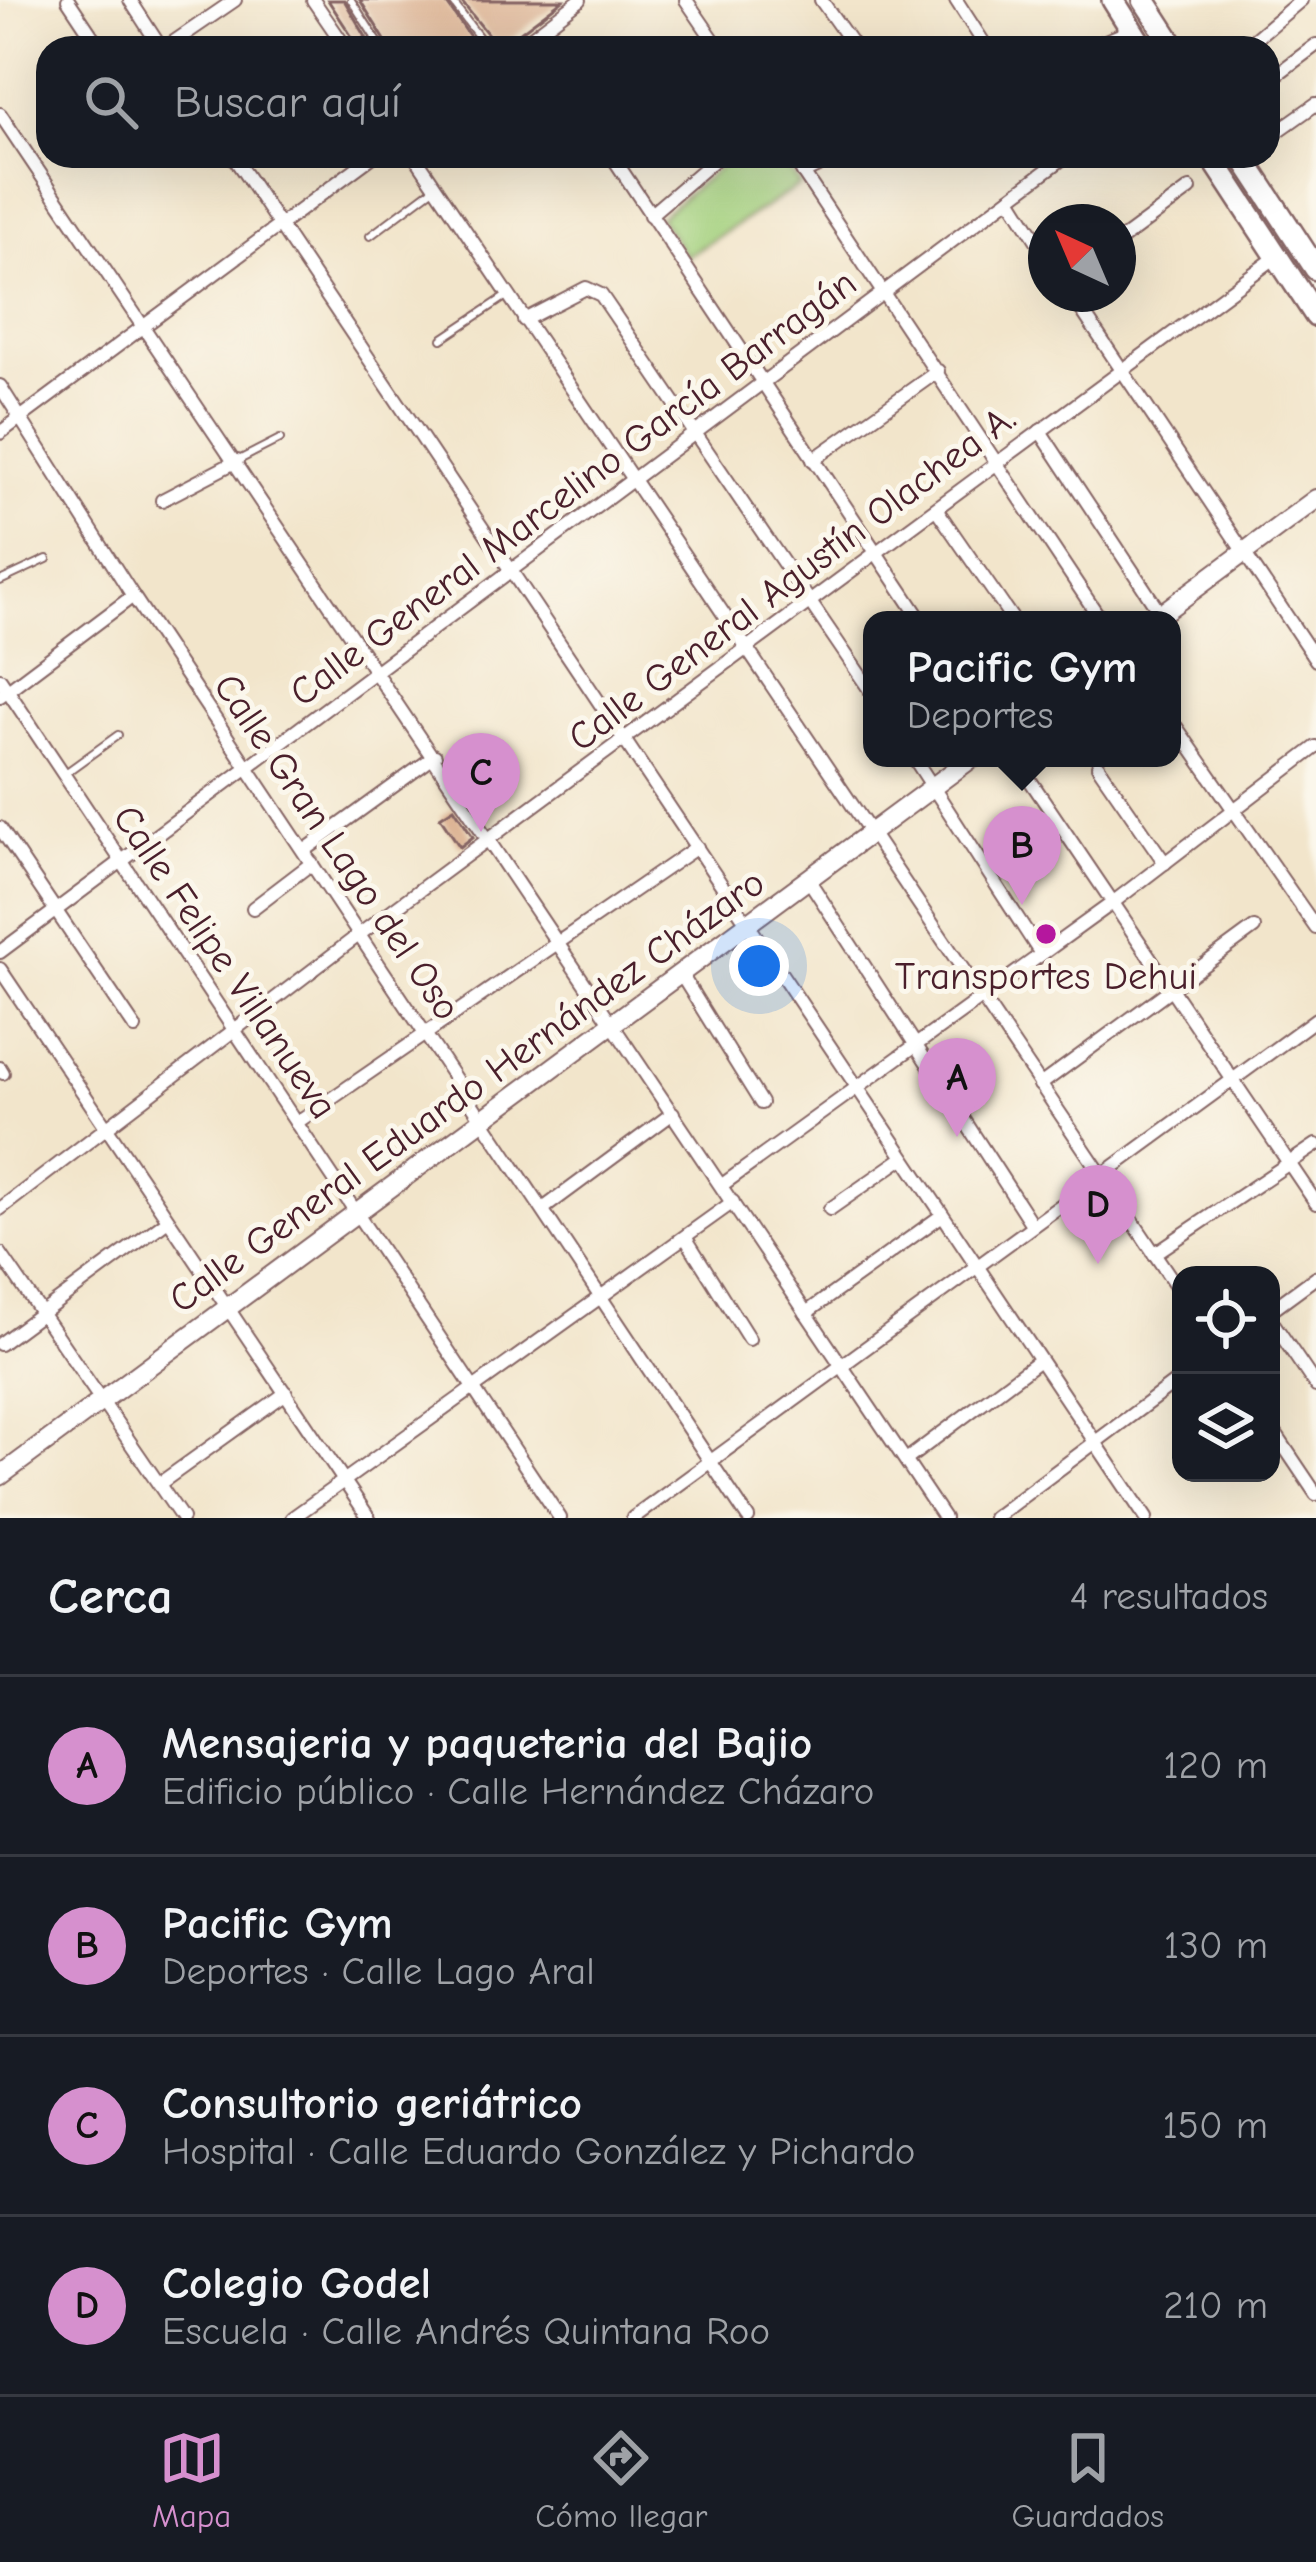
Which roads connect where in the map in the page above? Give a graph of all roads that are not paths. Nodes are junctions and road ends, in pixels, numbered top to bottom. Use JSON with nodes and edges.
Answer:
{"nodes":[{"id":1,"x":68,"y":0,"type":"edge"},
{"id":2,"x":130,"y":0,"type":"edge"},
{"id":3,"x":235,"y":0,"type":"edge"},
{"id":4,"x":314,"y":0,"type":"edge"},
{"id":5,"x":351,"y":0,"type":"edge"},
{"id":6,"x":451,"y":0,"type":"edge"},
{"id":7,"x":580,"y":0,"type":"edge"},
{"id":8,"x":686,"y":0,"type":"edge"},
{"id":9,"x":821,"y":0,"type":"edge"},
{"id":10,"x":956,"y":0,"type":"edge"},
{"id":11,"x":1113,"y":0,"type":"edge"},
{"id":12,"x":1144,"y":0,"type":"edge"},
{"id":13,"x":1300,"y":0,"type":"edge"},
{"id":14,"x":534,"y":35,"type":"edge"},
{"id":15,"x":92,"y":36,"type":"edge"},
{"id":16,"x":155,"y":36,"type":"edge"},
{"id":17,"x":181,"y":36,"type":"edge"},
{"id":18,"x":338,"y":36,"type":"edge"},
{"id":19,"x":374,"y":36,"type":"edge"},
{"id":20,"x":478,"y":36,"type":"edge"},
{"id":21,"x":711,"y":36,"type":"edge"},
{"id":22,"x":846,"y":36,"type":"edge"},
{"id":23,"x":979,"y":36,"type":"edge"},
{"id":24,"x":1135,"y":36,"type":"edge"},
{"id":25,"x":1166,"y":36,"type":"edge"},
{"id":26,"x":1258,"y":36,"type":"edge"},
{"id":27,"x":1316,"y":45,"type":"edge"},
{"id":28,"x":1280,"y":72,"type":"edge"},
{"id":29,"x":1316,"y":104,"type":"edge"},
{"id":30,"x":0,"y":114,"type":"edge"},
{"id":31,"x":1280,"y":130,"type":"edge"},
{"id":32,"x":36,"y":166,"type":"edge"},
{"id":33,"x":37,"y":168,"type":"edge"},
{"id":34,"x":241,"y":168,"type":"edge"},
{"id":35,"x":358,"y":168,"type":"edge"},
{"id":36,"x":422,"y":168,"type":"edge"},
{"id":37,"x":620,"y":168,"type":"edge"},
{"id":38,"x":705,"y":168,"type":"edge"},
{"id":39,"x":800,"y":168,"type":"edge"},
{"id":40,"x":813,"y":168,"type":"edge"},
{"id":41,"x":1050,"y":168,"type":"edge"},
{"id":42,"x":1219,"y":168,"type":"edge"},
{"id":43,"x":1251,"y":168,"type":"edge"},
{"id":44,"x":803,"y":173,"type":"junction"},
{"id":45,"x":434,"y":188,"type":"junction"},
{"id":46,"x":1190,"y":189,"type":"dead end"},
{"id":47,"x":1010,"y":198,"type":"junction"},
{"id":48,"x":650,"y":215,"type":"junction"},
{"id":49,"x":280,"y":225,"type":"junction"},
{"id":50,"x":1028,"y":226,"type":"edge"},
{"id":51,"x":1136,"y":229,"type":"edge"},
{"id":52,"x":370,"y":236,"type":"dead end"},
{"id":53,"x":1276,"y":257,"type":"junction"},
{"id":54,"x":1316,"y":268,"type":"edge"},
{"id":55,"x":884,"y":291,"type":"junction"},
{"id":56,"x":508,"y":295,"type":"junction"},
{"id":57,"x":1083,"y":312,"type":"edge"},
{"id":58,"x":1316,"y":316,"type":"edge"},
{"id":59,"x":524,"y":320,"type":"junction"},
{"id":60,"x":146,"y":325,"type":"junction"},
{"id":61,"x":442,"y":338,"type":"dead end"},
{"id":62,"x":1121,"y":368,"type":"junction"},
{"id":63,"x":938,"y":371,"type":"junction"},
{"id":64,"x":761,"y":382,"type":"junction"},
{"id":65,"x":0,"y":386,"type":"edge"},
{"id":66,"x":20,"y":418,"type":"junction"},
{"id":67,"x":697,"y":430,"type":"junction"},
{"id":68,"x":1040,"y":430,"type":"junction"},
{"id":69,"x":0,"y":433,"type":"edge"},
{"id":70,"x":280,"y":439,"type":"dead end"},
{"id":71,"x":813,"y":460,"type":"junction"},
{"id":72,"x":237,"y":461,"type":"junction"},
{"id":73,"x":997,"y":463,"type":"junction"},
{"id":74,"x":631,"y":481,"type":"junction"},
{"id":75,"x":1316,"y":499,"type":"edge"},
{"id":76,"x":162,"y":500,"type":"dead end"},
{"id":77,"x":937,"y":510,"type":"junction"},
{"id":78,"x":1244,"y":552,"type":"junction"},
{"id":79,"x":877,"y":556,"type":"junction"},
{"id":80,"x":47,"y":559,"type":"dead end"},
{"id":81,"x":511,"y":572,"type":"junction"},
{"id":82,"x":0,"y":580,"type":"edge"},
{"id":83,"x":133,"y":596,"type":"junction"},
{"id":84,"x":813,"y":602,"type":"junction"},
{"id":85,"x":915,"y":611,"type":"edge"},
{"id":86,"x":1007,"y":611,"type":"edge"},
{"id":87,"x":1095,"y":611,"type":"edge"},
{"id":88,"x":1153,"y":611,"type":"edge"},
{"id":89,"x":1165,"y":611,"type":"edge"},
{"id":90,"x":748,"y":650,"type":"junction"},
{"id":91,"x":1316,"y":660,"type":"edge"},
{"id":92,"x":379,"y":673,"type":"junction"},
{"id":93,"x":863,"y":679,"type":"edge"},
{"id":94,"x":3,"y":688,"type":"edge"},
{"id":95,"x":1181,"y":733,"type":"edge"},
{"id":96,"x":118,"y":735,"type":"dead end"},
{"id":97,"x":625,"y":740,"type":"junction"},
{"id":98,"x":1316,"y":747,"type":"edge"},
{"id":99,"x":435,"y":756,"type":"junction"},
{"id":100,"x":920,"y":767,"type":"edge"},
{"id":101,"x":960,"y":767,"type":"edge"},
{"id":102,"x":1021,"y":767,"type":"edge"},
{"id":103,"x":1099,"y":767,"type":"edge"},
{"id":104,"x":248,"y":770,"type":"junction"},
{"id":105,"x":64,"y":774,"type":"junction"},
{"id":106,"x":933,"y":788,"type":"junction"},
{"id":107,"x":1236,"y":809,"type":"junction"},
{"id":108,"x":0,"y":828,"type":"edge"},
{"id":109,"x":873,"y":834,"type":"junction"},
{"id":110,"x":489,"y":838,"type":"junction"},
{"id":111,"x":697,"y":847,"type":"junction"},
{"id":112,"x":308,"y":857,"type":"junction"},
{"id":113,"x":122,"y":862,"type":"junction"},
{"id":114,"x":1165,"y":863,"type":"junction"},
{"id":115,"x":810,"y":881,"type":"junction"},
{"id":116,"x":1111,"y":904,"type":"junction"},
{"id":117,"x":253,"y":908,"type":"dead end"},
{"id":118,"x":56,"y":910,"type":"junction"},
{"id":119,"x":751,"y":927,"type":"junction"},
{"id":120,"x":1255,"y":928,"type":"dead end"},
{"id":121,"x":1316,"y":928,"type":"edge"},
{"id":122,"x":360,"y":934,"type":"junction"},
{"id":123,"x":559,"y":942,"type":"junction"},
{"id":124,"x":0,"y":952,"type":"edge"},
{"id":125,"x":1041,"y":954,"type":"junction"},
{"id":126,"x":0,"y":969,"type":"edge"},
{"id":127,"x":682,"y":976,"type":"junction"},
{"id":128,"x":1169,"y":989,"type":"junction"},
{"id":129,"x":981,"y":997,"type":"junction"},
{"id":130,"x":1316,"y":1019,"type":"edge"},
{"id":131,"x":615,"y":1026,"type":"junction"},
{"id":132,"x":135,"y":1028,"type":"dead end"},
{"id":133,"x":236,"y":1032,"type":"junction"},
{"id":134,"x":426,"y":1034,"type":"junction"},
{"id":135,"x":915,"y":1046,"type":"junction"},
{"id":136,"x":1232,"y":1078,"type":"junction"},
{"id":137,"x":1040,"y":1084,"type":"junction"},
{"id":138,"x":857,"y":1088,"type":"junction"},
{"id":139,"x":761,"y":1103,"type":"dead end"},
{"id":140,"x":674,"y":1113,"type":"junction"},
{"id":141,"x":484,"y":1121,"type":"junction"},
{"id":142,"x":296,"y":1123,"type":"junction"},
{"id":143,"x":107,"y":1129,"type":"junction"},
{"id":144,"x":1316,"y":1145,"type":"edge"},
{"id":145,"x":903,"y":1158,"type":"junction"},
{"id":146,"x":1290,"y":1163,"type":"junction"},
{"id":147,"x":1100,"y":1173,"type":"junction"},
{"id":148,"x":722,"y":1185,"type":"junction"},
{"id":149,"x":733,"y":1202,"type":"junction"},
{"id":150,"x":1316,"y":1203,"type":"edge"},
{"id":151,"x":0,"y":1209,"type":"edge"},
{"id":152,"x":830,"y":1209,"type":"dead end"},
{"id":153,"x":543,"y":1210,"type":"junction"},
{"id":154,"x":356,"y":1214,"type":"junction"},
{"id":155,"x":941,"y":1216,"type":"junction"},
{"id":156,"x":168,"y":1220,"type":"junction"},
{"id":157,"x":1030,"y":1223,"type":"junction"},
{"id":158,"x":685,"y":1237,"type":"junction"},
{"id":159,"x":0,"y":1253,"type":"edge"},
{"id":160,"x":1154,"y":1254,"type":"junction"},
{"id":161,"x":974,"y":1265,"type":"junction"},
{"id":162,"x":1316,"y":1277,"type":"edge"},
{"id":163,"x":1172,"y":1280,"type":"edge"},
{"id":164,"x":601,"y":1296,"type":"junction"},
{"id":165,"x":1280,"y":1303,"type":"edge"},
{"id":166,"x":227,"y":1308,"type":"junction"},
{"id":167,"x":41,"y":1313,"type":"junction"},
{"id":168,"x":806,"y":1313,"type":"junction"},
{"id":169,"x":1280,"y":1333,"type":"edge"},
{"id":170,"x":749,"y":1339,"type":"dead end"},
{"id":171,"x":0,"y":1344,"type":"edge"},
{"id":172,"x":1038,"y":1361,"type":"junction"},
{"id":173,"x":840,"y":1364,"type":"junction"},
{"id":174,"x":1172,"y":1385,"type":"edge"},
{"id":175,"x":1316,"y":1386,"type":"edge"},
{"id":176,"x":472,"y":1388,"type":"junction"},
{"id":177,"x":286,"y":1393,"type":"junction"},
{"id":178,"x":101,"y":1400,"type":"junction"},
{"id":179,"x":1280,"y":1440,"type":"edge"},
{"id":180,"x":1095,"y":1444,"type":"junction"},
{"id":181,"x":709,"y":1460,"type":"junction"},
{"id":182,"x":906,"y":1460,"type":"junction"},
{"id":183,"x":0,"y":1475,"type":"edge"},
{"id":184,"x":344,"y":1481,"type":"junction"},
{"id":185,"x":159,"y":1484,"type":"junction"},
{"id":186,"x":1316,"y":1494,"type":"edge"},
{"id":187,"x":640,"y":1516,"type":"edge"},
{"id":188,"x":182,"y":1518,"type":"edge"},
{"id":189,"x":292,"y":1518,"type":"edge"},
{"id":190,"x":369,"y":1518,"type":"edge"},
{"id":191,"x":560,"y":1518,"type":"edge"},
{"id":192,"x":748,"y":1518,"type":"edge"},
{"id":193,"x":944,"y":1518,"type":"edge"},
{"id":194,"x":994,"y":1518,"type":"edge"},
{"id":195,"x":1146,"y":1518,"type":"edge"}],
"edges":[{"from":1,"to":15,"type":"street"},
{"from":2,"to":16,"type":"street"},
{"from":3,"to":17,"type":"street"},
{"from":4,"to":18,"type":"street"},
{"from":5,"to":19,"type":"lane"},
{"from":6,"to":20,"type":"lane"},
{"from":7,"to":14,"type":"street"},
{"from":8,"to":21,"type":"street"},
{"from":9,"to":22,"type":"street"},
{"from":10,"to":23,"type":"street"},
{"from":11,"to":24,"type":"main road"},
{"from":12,"to":25,"type":"main road"},
{"from":13,"to":26,"type":"street"},
{"from":27,"to":28,"type":"street"},
{"from":29,"to":31,"type":"street"},
{"from":30,"to":32,"type":"street"},
{"from":33,"to":60,"type":"street"},
{"from":34,"to":49,"type":"street"},
{"from":35,"to":49,"type":"street"},
{"from":36,"to":45,"type":"street"},
{"from":37,"to":48,"type":"street"},
{"from":38,"to":48,"type":"street"},
{"from":39,"to":44,"type":"street"},
{"from":40,"to":44,"type":"street"},
{"from":41,"to":47,"type":"street","name":"Calle General Marcelino García Barragán"},
{"from":42,"to":53,"type":"main road"},
{"from":43,"to":54,"type":"main road"},
{"from":44,"to":55,"type":"street"},
{"from":45,"to":52,"type":"lane"},
{"from":45,"to":56,"type":"street"},
{"from":46,"to":51,"type":"street"},
{"from":47,"to":50,"type":"street"},
{"from":47,"to":55,"type":"street","name":"Calle General Marcelino García Barragán"},
{"from":48,"to":64,"type":"street"},
{"from":49,"to":60,"type":"street"},
{"from":49,"to":81,"type":"street"},
{"from":53,"to":58,"type":"main road"},
{"from":53,"to":62,"type":"street","name":"Calle General Agustín Olachea A."},
{"from":55,"to":63,"type":"street"},
{"from":55,"to":64,"type":"street","name":"Calle General Marcelino García Barragán"},
{"from":56,"to":59,"type":"street"},
{"from":56,"to":61,"type":"lane"},
{"from":57,"to":62,"type":"street"},
{"from":59,"to":67,"type":"street"},
{"from":59,"to":74,"type":"street"},
{"from":60,"to":66,"type":"street"},
{"from":60,"to":72,"type":"street"},
{"from":62,"to":68,"type":"street","name":"Calle General Agustín Olachea A."},
{"from":62,"to":78,"type":"street"},
{"from":63,"to":71,"type":"street"},
{"from":63,"to":73,"type":"street"},
{"from":64,"to":67,"type":"street","name":"Calle General Marcelino García Barragán"},
{"from":64,"to":71,"type":"street"},
{"from":65,"to":66,"type":"street","name":"Calle Gran Lago del Oso"},
{"from":66,"to":69,"type":"street"},
{"from":66,"to":83,"type":"street","name":"Calle Gran Lago del Oso"},
{"from":67,"to":74,"type":"street","name":"Calle General Marcelino García Barragán"},
{"from":67,"to":84,"type":"street"},
{"from":68,"to":73,"type":"street","name":"Calle General Agustín Olachea A."},
{"from":68,"to":88,"type":"street"},
{"from":70,"to":72,"type":"lane"},
{"from":71,"to":79,"type":"street"},
{"from":72,"to":76,"type":"street"},
{"from":72,"to":92,"type":"street"},
{"from":73,"to":77,"type":"street","name":"Calle General Agustín Olachea A."},
{"from":73,"to":87,"type":"street"},
{"from":74,"to":81,"type":"street","name":"Calle General Marcelino García Barragán"},
{"from":74,"to":90,"type":"street"},
{"from":75,"to":78,"type":"main road"},
{"from":77,"to":79,"type":"street","name":"Calle General Agustín Olachea A."},
{"from":77,"to":86,"type":"street"},
{"from":78,"to":89,"type":"main road"},
{"from":78,"to":91,"type":"street"},
{"from":79,"to":84,"type":"street","name":"Calle General Agustín Olachea A."},
{"from":79,"to":85,"type":"street"},
{"from":80,"to":82,"type":"lane"},
{"from":81,"to":92,"type":"street","name":"Calle General Marcelino García Barragán"},
{"from":81,"to":97,"type":"street"},
{"from":83,"to":94,"type":"street"},
{"from":83,"to":104,"type":"street","name":"Calle Gran Lago del Oso"},
{"from":84,"to":90,"type":"street","name":"Calle General Agustín Olachea A."},
{"from":84,"to":93,"type":"street"},
{"from":90,"to":97,"type":"street","name":"Calle General Agustín Olachea A."},
{"from":90,"to":109,"type":"street"},
{"from":92,"to":99,"type":"street"},
{"from":92,"to":104,"type":"street","name":"Calle General Marcelino García Barragán"},
{"from":94,"to":105,"type":"street","name":"Calle Felipe Villanueva"},
{"from":95,"to":107,"type":"street"},
{"from":96,"to":105,"type":"lane"},
{"from":97,"to":110,"type":"street","name":"Calle General Agustín Olachea A."},
{"from":97,"to":111,"type":"street"},
{"from":98,"to":107,"type":"street"},
{"from":99,"to":110,"type":"street"},
{"from":99,"to":112,"type":"street"},
{"from":100,"to":106,"type":"street"},
{"from":101,"to":106,"type":"main road","name":"Calle General Eduardo Hernández Cházaro"},
{"from":102,"to":116,"type":"street"},
{"from":103,"to":114,"type":"street"},
{"from":104,"to":112,"type":"street","name":"Calle Gran Lago del Oso"},
{"from":104,"to":113,"type":"street","name":"Calle General Marcelino García Barragán"},
{"from":105,"to":113,"type":"street","name":"Calle Felipe Villanueva"},
{"from":106,"to":109,"type":"main road","name":"Calle General Eduardo Hernández Cházaro"},
{"from":106,"to":125,"type":"street"},
{"from":107,"to":114,"type":"street"},
{"from":107,"to":121,"type":"street"},
{"from":108,"to":118,"type":"street"},
{"from":109,"to":115,"type":"main road","name":"Calle General Eduardo Hernández Cházaro"},
{"from":109,"to":129,"type":"street"},
{"from":110,"to":122,"type":"street","name":"Calle General Agustín Olachea A."},
{"from":110,"to":123,"type":"street"},
{"from":111,"to":119,"type":"street"},
{"from":111,"to":123,"type":"street"},
{"from":112,"to":117,"type":"street"},
{"from":112,"to":122,"type":"street","name":"Calle Gran Lago del Oso"},
{"from":113,"to":118,"type":"street","name":"Calle General Marcelino García Barragán"},
{"from":113,"to":133,"type":"street","name":"Calle Felipe Villanueva"},
{"from":114,"to":116,"type":"street"},
{"from":115,"to":119,"type":"main road","name":"Calle General Eduardo Hernández Cházaro"},
{"from":115,"to":135,"type":"street"},
{"from":116,"to":125,"type":"street"},
{"from":116,"to":128,"type":"street"},
{"from":118,"to":124,"type":"street","name":"Calle General Marcelino García Barragán"},
{"from":118,"to":132,"type":"street"},
{"from":119,"to":127,"type":"main road","name":"Calle General Eduardo Hernández Cházaro"},
{"from":119,"to":138,"type":"street"},
{"from":120,"to":128,"type":"street"},
{"from":122,"to":133,"type":"street","name":"Calle General Agustín Olachea A."},
{"from":122,"to":134,"type":"street","name":"Calle Gran Lago del Oso"},
{"from":123,"to":131,"type":"street"},
{"from":123,"to":134,"type":"street"},
{"from":125,"to":129,"type":"street"},
{"from":126,"to":143,"type":"street"},
{"from":127,"to":131,"type":"main road","name":"Calle General Eduardo Hernández Cházaro"},
{"from":127,"to":139,"type":"street"},
{"from":128,"to":136,"type":"street"},
{"from":128,"to":137,"type":"street"},
{"from":129,"to":135,"type":"street"},
{"from":129,"to":137,"type":"street"},
{"from":130,"to":136,"type":"street"},
{"from":131,"to":140,"type":"street"},
{"from":131,"to":141,"type":"main road","name":"Calle General Eduardo Hernández Cházaro"},
{"from":133,"to":142,"type":"street","name":"Calle Felipe Villanueva"},
{"from":133,"to":143,"type":"street","name":"Calle General Agustín Olachea A."},
{"from":134,"to":141,"type":"street","name":"Calle Gran Lago del Oso"},
{"from":134,"to":142,"type":"street"},
{"from":135,"to":138,"type":"street"},
{"from":135,"to":157,"type":"street"},
{"from":136,"to":146,"type":"street"},
{"from":136,"to":147,"type":"street"},
{"from":137,"to":147,"type":"street"},
{"from":138,"to":145,"type":"street"},
{"from":138,"to":148,"type":"street"},
{"from":140,"to":148,"type":"street"},
{"from":140,"to":153,"type":"street"},
{"from":141,"to":153,"type":"street","name":"Calle Gran Lago del Oso"},
{"from":141,"to":154,"type":"main road","name":"Calle General Eduardo Hernández Cházaro"},
{"from":142,"to":154,"type":"street","name":"Calle Felipe Villanueva"},
{"from":143,"to":151,"type":"street","name":"Calle General Agustín Olachea A."},
{"from":143,"to":156,"type":"street"},
{"from":144,"to":146,"type":"street"},
{"from":145,"to":152,"type":"street"},
{"from":145,"to":155,"type":"street"},
{"from":146,"to":150,"type":"street"},
{"from":146,"to":160,"type":"street"},
{"from":147,"to":157,"type":"street"},
{"from":147,"to":160,"type":"street"},
{"from":148,"to":149,"type":"street"},
{"from":149,"to":158,"type":"street"},
{"from":149,"to":168,"type":"street"},
{"from":153,"to":164,"type":"street","name":"Calle Gran Lago del Oso"},
{"from":154,"to":166,"type":"main road","name":"Calle General Eduardo Hernández Cházaro"},
{"from":154,"to":176,"type":"street","name":"Calle Felipe Villanueva"},
{"from":155,"to":161,"type":"street"},
{"from":155,"to":168,"type":"street"},
{"from":156,"to":166,"type":"street"},
{"from":156,"to":167,"type":"street"},
{"from":157,"to":161,"type":"street"},
{"from":158,"to":164,"type":"street"},
{"from":158,"to":170,"type":"street"},
{"from":159,"to":167,"type":"street"},
{"from":160,"to":163,"type":"street"},
{"from":161,"to":172,"type":"street"},
{"from":161,"to":173,"type":"street"},
{"from":162,"to":165,"type":"street"},
{"from":164,"to":176,"type":"street"},
{"from":164,"to":181,"type":"street","name":"Calle Gran Lago del Oso"},
{"from":166,"to":177,"type":"street"},
{"from":166,"to":178,"type":"main road","name":"Calle General Eduardo Hernández Cházaro"},
{"from":167,"to":171,"type":"street"},
{"from":167,"to":178,"type":"street"},
{"from":168,"to":173,"type":"street"},
{"from":169,"to":175,"type":"street"},
{"from":172,"to":180,"type":"street"},
{"from":172,"to":182,"type":"street"},
{"from":173,"to":181,"type":"street"},
{"from":173,"to":182,"type":"street"},
{"from":174,"to":180,"type":"street"},
{"from":176,"to":184,"type":"street"},
{"from":176,"to":191,"type":"street","name":"Calle Felipe Villanueva"},
{"from":177,"to":184,"type":"street"},
{"from":177,"to":185,"type":"street"},
{"from":178,"to":183,"type":"main road","name":"Calle General Eduardo Hernández Cházaro"},
{"from":178,"to":185,"type":"street"},
{"from":179,"to":186,"type":"street"},
{"from":180,"to":194,"type":"street"},
{"from":180,"to":195,"type":"street"},
{"from":181,"to":187,"type":"street"},
{"from":181,"to":192,"type":"street","name":"Calle Gran Lago del Oso"},
{"from":182,"to":193,"type":"street"},
{"from":184,"to":189,"type":"street"},
{"from":184,"to":190,"type":"street"},
{"from":185,"to":188,"type":"street"}]}
